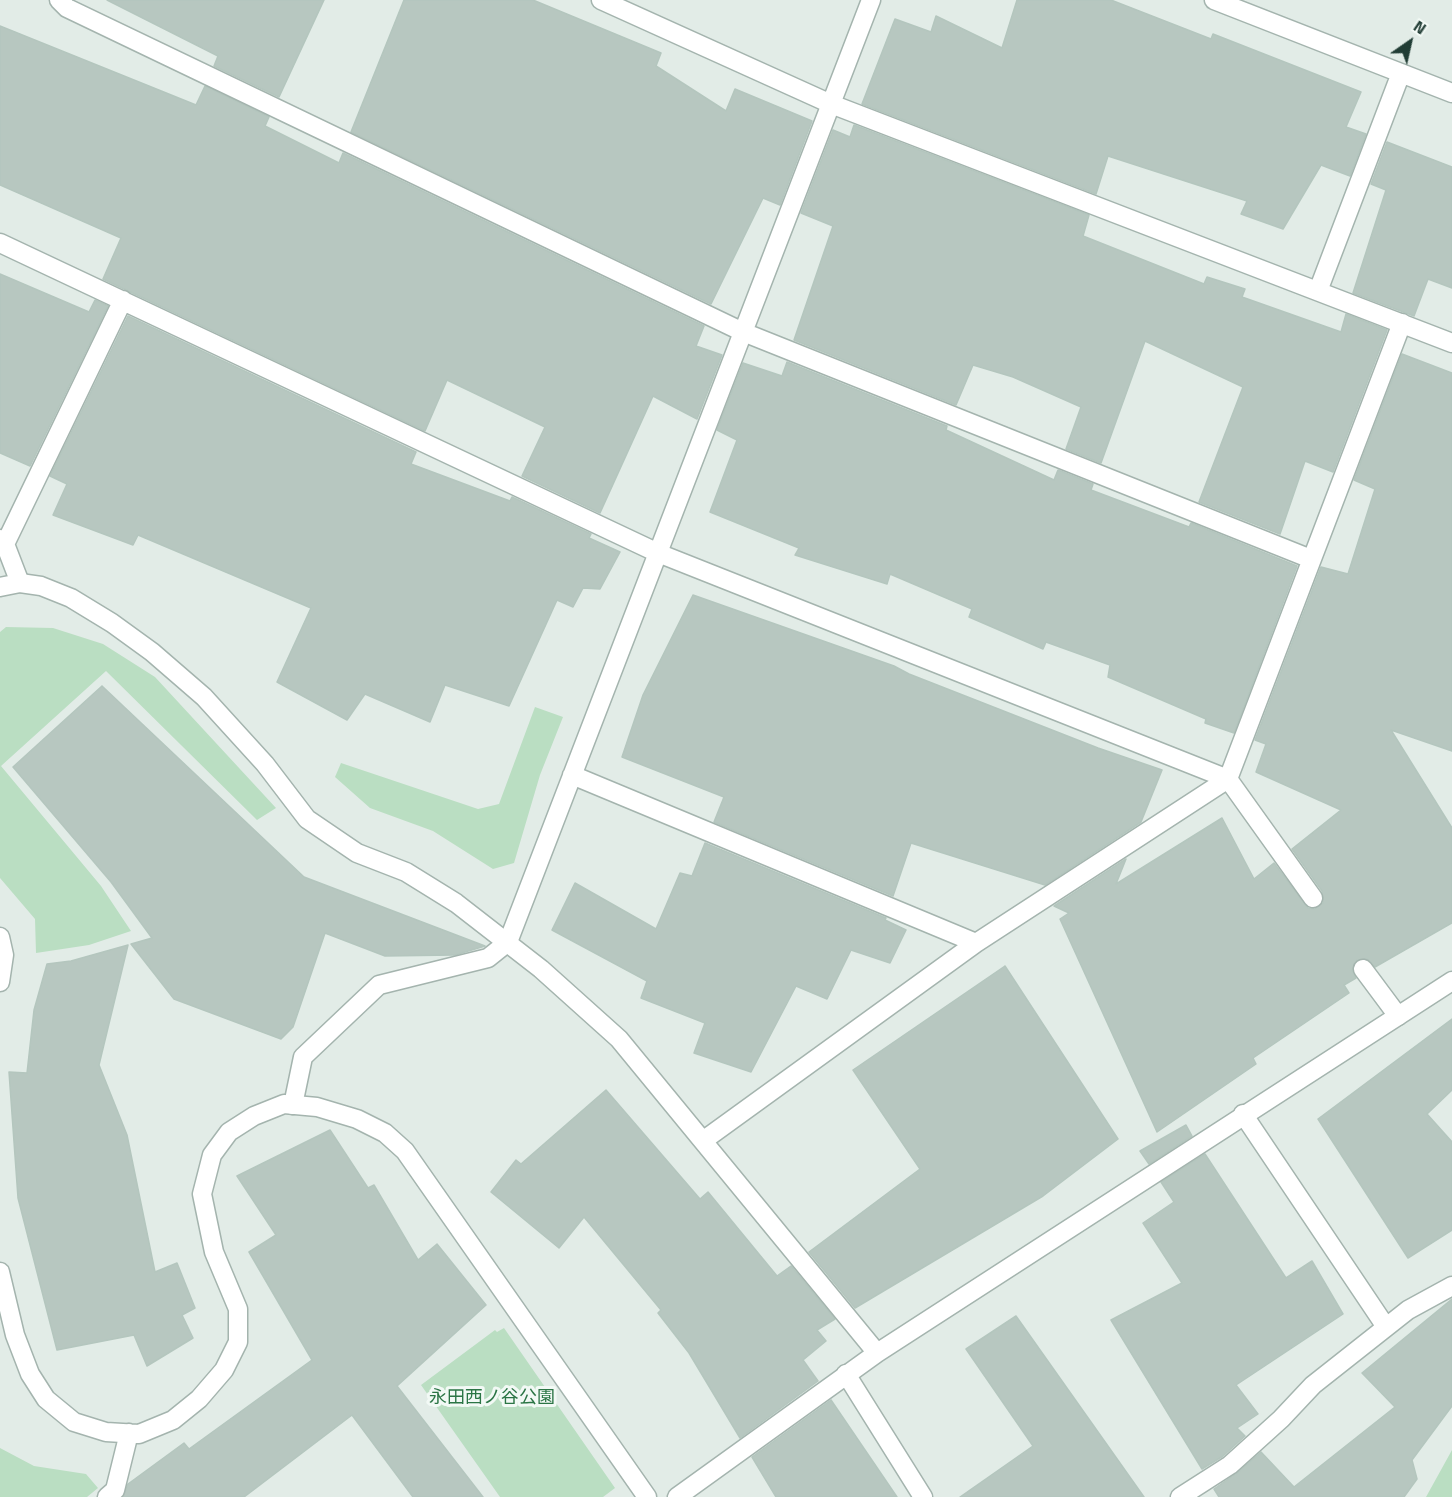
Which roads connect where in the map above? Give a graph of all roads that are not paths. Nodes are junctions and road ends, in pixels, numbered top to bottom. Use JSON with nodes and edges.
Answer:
{"nodes":[{"id":1,"x":59,"y":0,"type":"edge"},
{"id":2,"x":601,"y":0,"type":"edge"},
{"id":3,"x":871,"y":0,"type":"edge"},
{"id":4,"x":1214,"y":0,"type":"edge"},
{"id":5,"x":1401,"y":73,"type":"junction"},
{"id":6,"x":1452,"y":93,"type":"edge"},
{"id":7,"x":831,"y":104,"type":"junction"},
{"id":8,"x":0,"y":243,"type":"edge"},
{"id":9,"x":1318,"y":291,"type":"junction"},
{"id":10,"x":123,"y":300,"type":"junction"},
{"id":11,"x":1402,"y":323,"type":"junction"},
{"id":12,"x":743,"y":332,"type":"junction"},
{"id":13,"x":1452,"y":343,"type":"edge"},
{"id":14,"x":3,"y":542,"type":"edge"},
{"id":15,"x":658,"y":553,"type":"junction"},
{"id":16,"x":1311,"y":559,"type":"junction"},
{"id":17,"x":20,"y":583,"type":"junction"},
{"id":18,"x":0,"y":587,"type":"edge"},
{"id":19,"x":572,"y":775,"type":"junction"},
{"id":20,"x":1228,"y":779,"type":"junction"},
{"id":21,"x":1313,"y":898,"type":"dead end"},
{"id":22,"x":0,"y":937,"type":"edge"},
{"id":23,"x":508,"y":942,"type":"junction"},
{"id":24,"x":976,"y":943,"type":"junction"},
{"id":25,"x":1363,"y":969,"type":"dead end"},
{"id":26,"x":1452,"y":981,"type":"edge"},
{"id":27,"x":0,"y":982,"type":"edge"},
{"id":28,"x":1398,"y":1016,"type":"junction"},
{"id":29,"x":293,"y":1105,"type":"junction"},
{"id":30,"x":1243,"y":1114,"type":"junction"},
{"id":31,"x":704,"y":1140,"type":"junction"},
{"id":32,"x":0,"y":1272,"type":"edge"},
{"id":33,"x":1452,"y":1286,"type":"edge"},
{"id":34,"x":1386,"y":1327,"type":"junction"},
{"id":35,"x":877,"y":1353,"type":"junction"},
{"id":36,"x":846,"y":1374,"type":"junction"},
{"id":37,"x":129,"y":1433,"type":"junction"},
{"id":38,"x":107,"y":1497,"type":"edge"},
{"id":39,"x":647,"y":1497,"type":"edge"},
{"id":40,"x":677,"y":1497,"type":"edge"},
{"id":41,"x":923,"y":1497,"type":"edge"},
{"id":42,"x":1180,"y":1497,"type":"edge"}],
"edges":[{"from":1,"to":12,"type":"street"},
{"from":2,"to":7,"type":"street"},
{"from":3,"to":7,"type":"street"},
{"from":4,"to":5,"type":"street"},
{"from":5,"to":6,"type":"street"},
{"from":5,"to":9,"type":"street"},
{"from":7,"to":9,"type":"street"},
{"from":7,"to":12,"type":"street"},
{"from":8,"to":10,"type":"street"},
{"from":9,"to":11,"type":"street"},
{"from":10,"to":14,"type":"street"},
{"from":10,"to":15,"type":"street"},
{"from":11,"to":13,"type":"street"},
{"from":11,"to":16,"type":"street"},
{"from":12,"to":15,"type":"street"},
{"from":12,"to":16,"type":"street"},
{"from":14,"to":17,"type":"street"},
{"from":15,"to":19,"type":"street"},
{"from":15,"to":20,"type":"street"},
{"from":16,"to":20,"type":"street"},
{"from":17,"to":18,"type":"street"},
{"from":17,"to":23,"type":"street"},
{"from":19,"to":23,"type":"street"},
{"from":19,"to":24,"type":"street"},
{"from":20,"to":21,"type":"street"},
{"from":20,"to":24,"type":"street"},
{"from":22,"to":27,"type":"street"},
{"from":23,"to":29,"type":"street"},
{"from":23,"to":31,"type":"street"},
{"from":24,"to":31,"type":"street"},
{"from":25,"to":28,"type":"street"},
{"from":26,"to":28,"type":"street"},
{"from":28,"to":30,"type":"street"},
{"from":29,"to":37,"type":"street"},
{"from":29,"to":39,"type":"street"},
{"from":30,"to":34,"type":"street"},
{"from":30,"to":35,"type":"street"},
{"from":31,"to":35,"type":"street"},
{"from":32,"to":37,"type":"street"},
{"from":33,"to":34,"type":"street"},
{"from":34,"to":42,"type":"street"},
{"from":35,"to":36,"type":"street"},
{"from":36,"to":40,"type":"street"},
{"from":36,"to":41,"type":"street"},
{"from":37,"to":38,"type":"street"}]}
